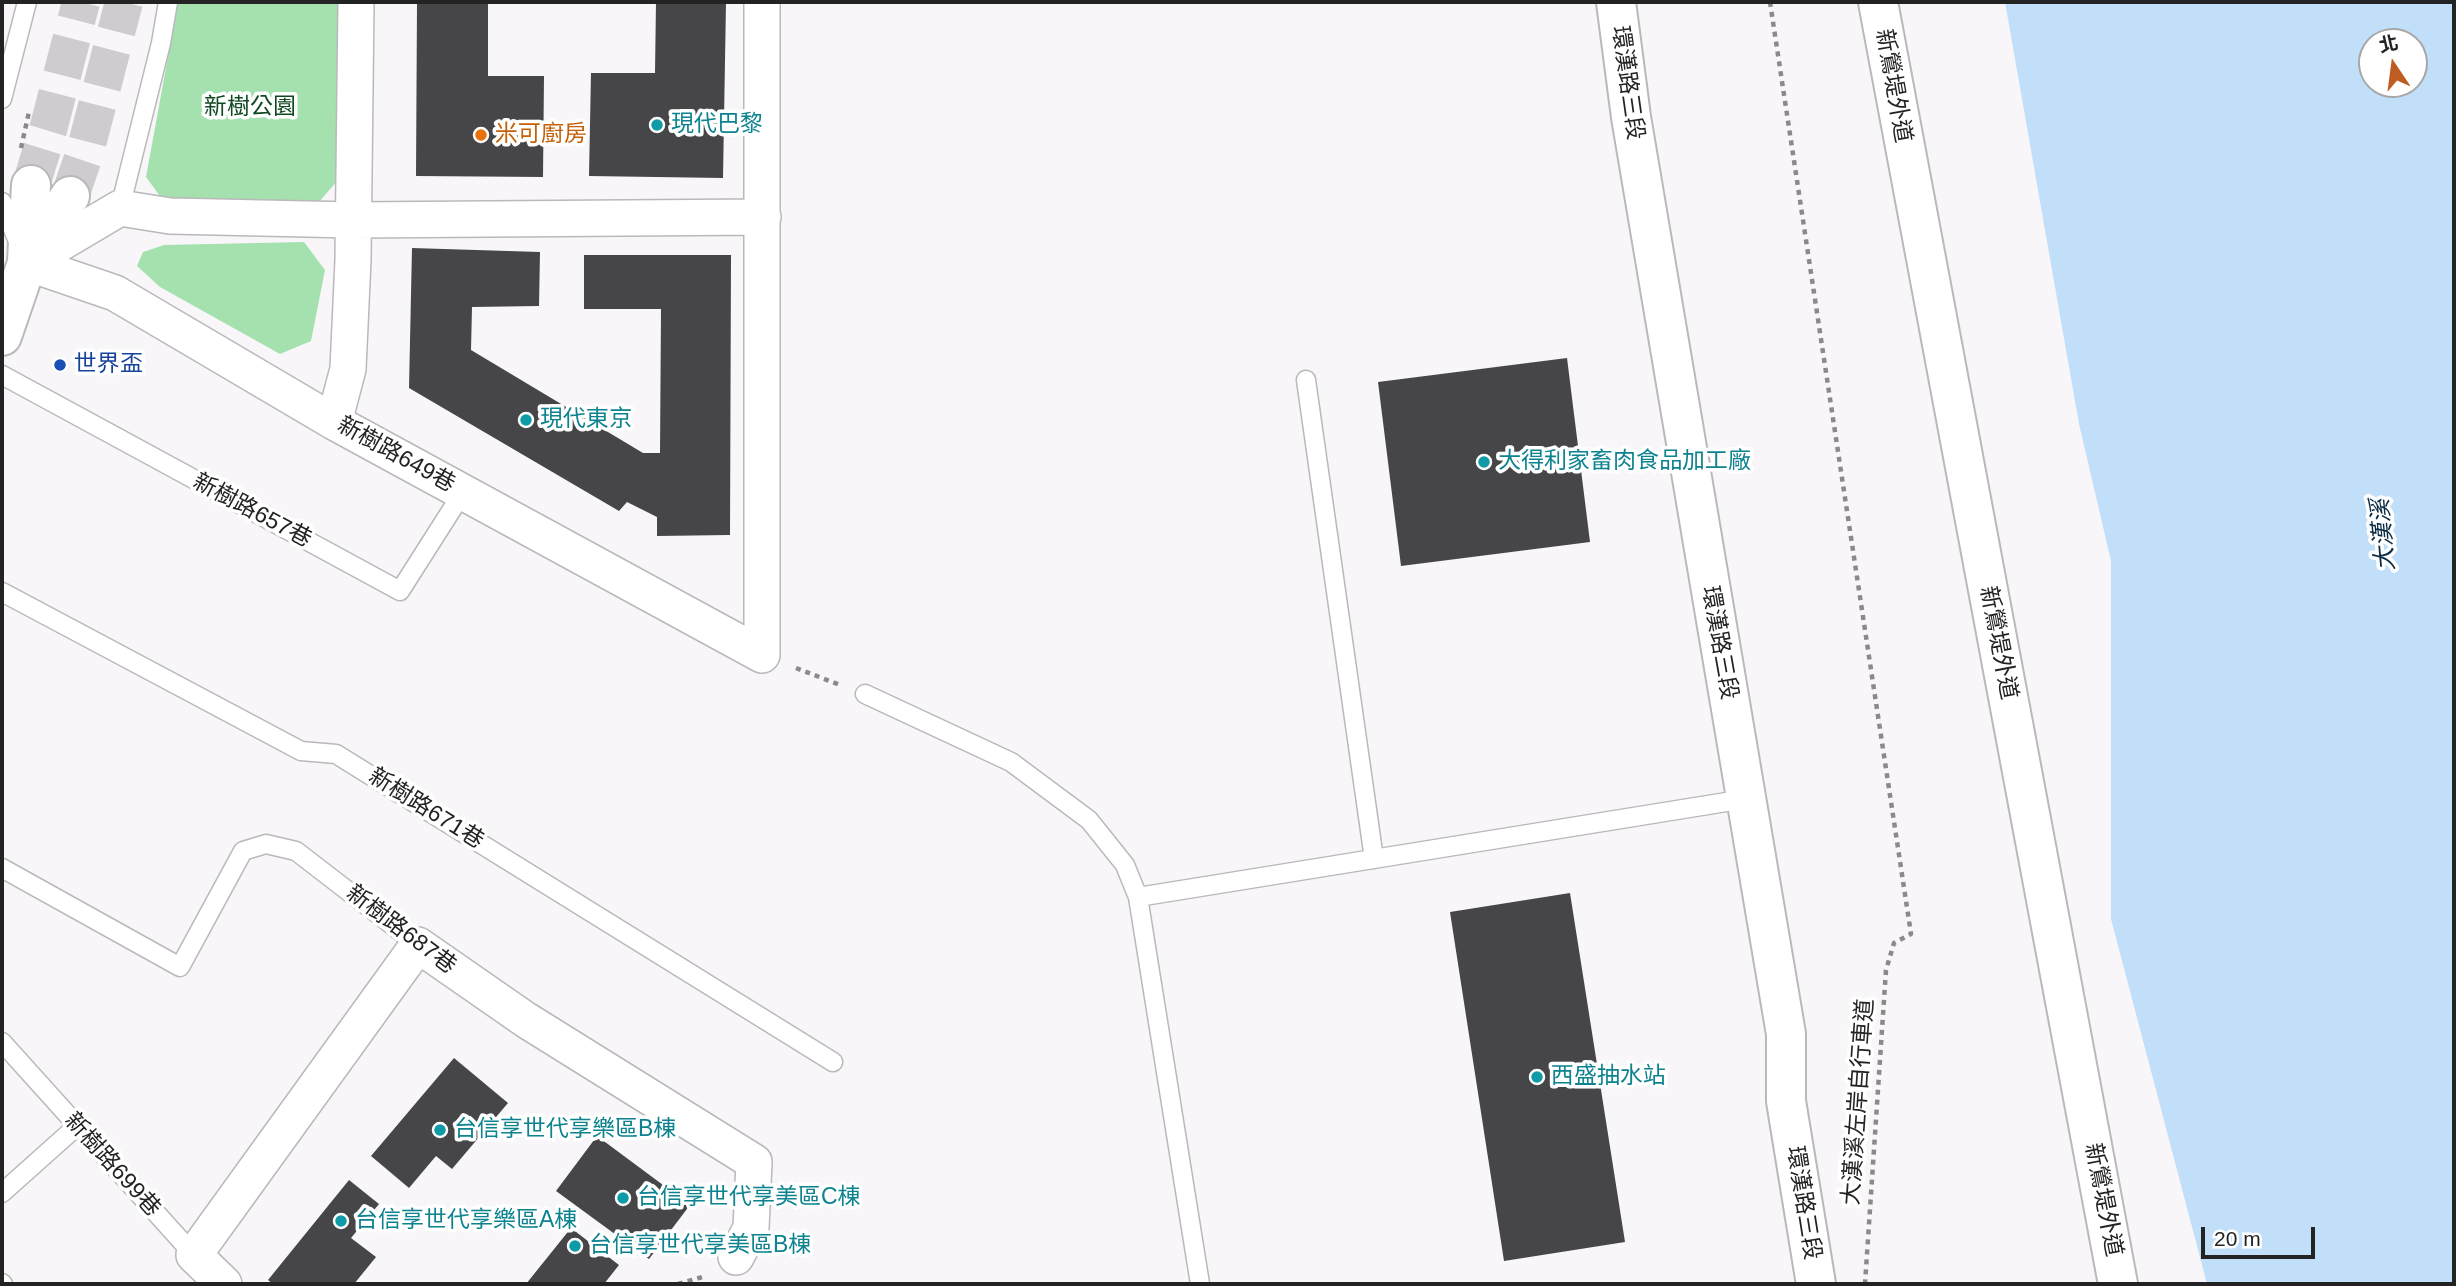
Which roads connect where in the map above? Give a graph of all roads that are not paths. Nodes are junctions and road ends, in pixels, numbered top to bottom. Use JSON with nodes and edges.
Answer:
{"nodes":[{"id":1,"x":27,"y":2,"type":"edge"},
{"id":2,"x":168,"y":2,"type":"edge"},
{"id":3,"x":356,"y":2,"type":"edge"},
{"id":4,"x":762,"y":2,"type":"edge"},
{"id":5,"x":1616,"y":2,"type":"edge"},
{"id":6,"x":1878,"y":2,"type":"edge"},
{"id":7,"x":2,"y":99,"type":"edge"},
{"id":8,"x":17,"y":181,"type":"tunnel mouth"},
{"id":9,"x":70,"y":196,"type":"tunnel mouth"},
{"id":10,"x":120,"y":208,"type":"junction"},
{"id":11,"x":763,"y":217,"type":"junction"},
{"id":12,"x":353,"y":220,"type":"junction"},
{"id":13,"x":27,"y":263,"type":"junction"},
{"id":14,"x":2,"y":336,"type":"edge"},
{"id":15,"x":2,"y":374,"type":"edge"},
{"id":16,"x":1306,"y":380,"type":"dead end"},
{"id":17,"x":334,"y":422,"type":"junction"},
{"id":18,"x":463,"y":492,"type":"junction"},
{"id":19,"x":2,"y":592,"type":"edge"},
{"id":20,"x":865,"y":694,"type":"road end"},
{"id":21,"x":1745,"y":799,"type":"junction"},
{"id":22,"x":1374,"y":859,"type":"junction"},
{"id":23,"x":2,"y":868,"type":"edge"},
{"id":24,"x":1139,"y":897,"type":"junction"},
{"id":25,"x":418,"y":945,"type":"junction"},
{"id":26,"x":2,"y":1042,"type":"edge"},
{"id":27,"x":833,"y":1062,"type":"dead end"},
{"id":28,"x":77,"y":1126,"type":"junction"},
{"id":29,"x":2,"y":1193,"type":"edge"},
{"id":30,"x":194,"y":1255,"type":"junction"},
{"id":31,"x":736,"y":1257,"type":"dead end"},
{"id":32,"x":225,"y":1284,"type":"edge"},
{"id":33,"x":1200,"y":1284,"type":"edge"},
{"id":34,"x":1816,"y":1284,"type":"edge"},
{"id":35,"x":2118,"y":1284,"type":"edge"}],
"edges":[{"from":1,"to":7,"type":"lane"},
{"from":2,"to":10,"type":"lane"},
{"from":3,"to":12,"type":"street"},
{"from":4,"to":11,"type":"street"},
{"from":5,"to":21,"type":"street","name":"環漢路三段"},
{"from":6,"to":35,"type":"street","name":"新鶯堤外道"},
{"from":8,"to":13,"type":"street"},
{"from":9,"to":13,"type":"street"},
{"from":10,"to":12,"type":"street"},
{"from":10,"to":13,"type":"street"},
{"from":11,"to":12,"type":"street"},
{"from":11,"to":18,"type":"street","name":"新樹路649巷"},
{"from":12,"to":17,"type":"street"},
{"from":13,"to":14,"type":"street"},
{"from":13,"to":17,"type":"street","name":"新樹路649巷"},
{"from":15,"to":18,"type":"lane","name":"新樹路657巷"},
{"from":16,"to":22,"type":"lane"},
{"from":17,"to":18,"type":"street","name":"新樹路649巷"},
{"from":19,"to":27,"type":"lane","name":"新樹路671巷"},
{"from":20,"to":24,"type":"lane"},
{"from":21,"to":22,"type":"lane"},
{"from":21,"to":34,"type":"street","name":"環漢路三段"},
{"from":22,"to":24,"type":"lane"},
{"from":23,"to":25,"type":"lane","name":"新樹路687巷"},
{"from":24,"to":33,"type":"lane"},
{"from":25,"to":30,"type":"street"},
{"from":25,"to":31,"type":"street","name":"新樹路687巷"},
{"from":26,"to":28,"type":"lane","name":"新樹路699巷"},
{"from":28,"to":29,"type":"lane"},
{"from":28,"to":30,"type":"lane","name":"新樹路699巷"},
{"from":30,"to":32,"type":"street","name":"新樹路699巷"}]}
